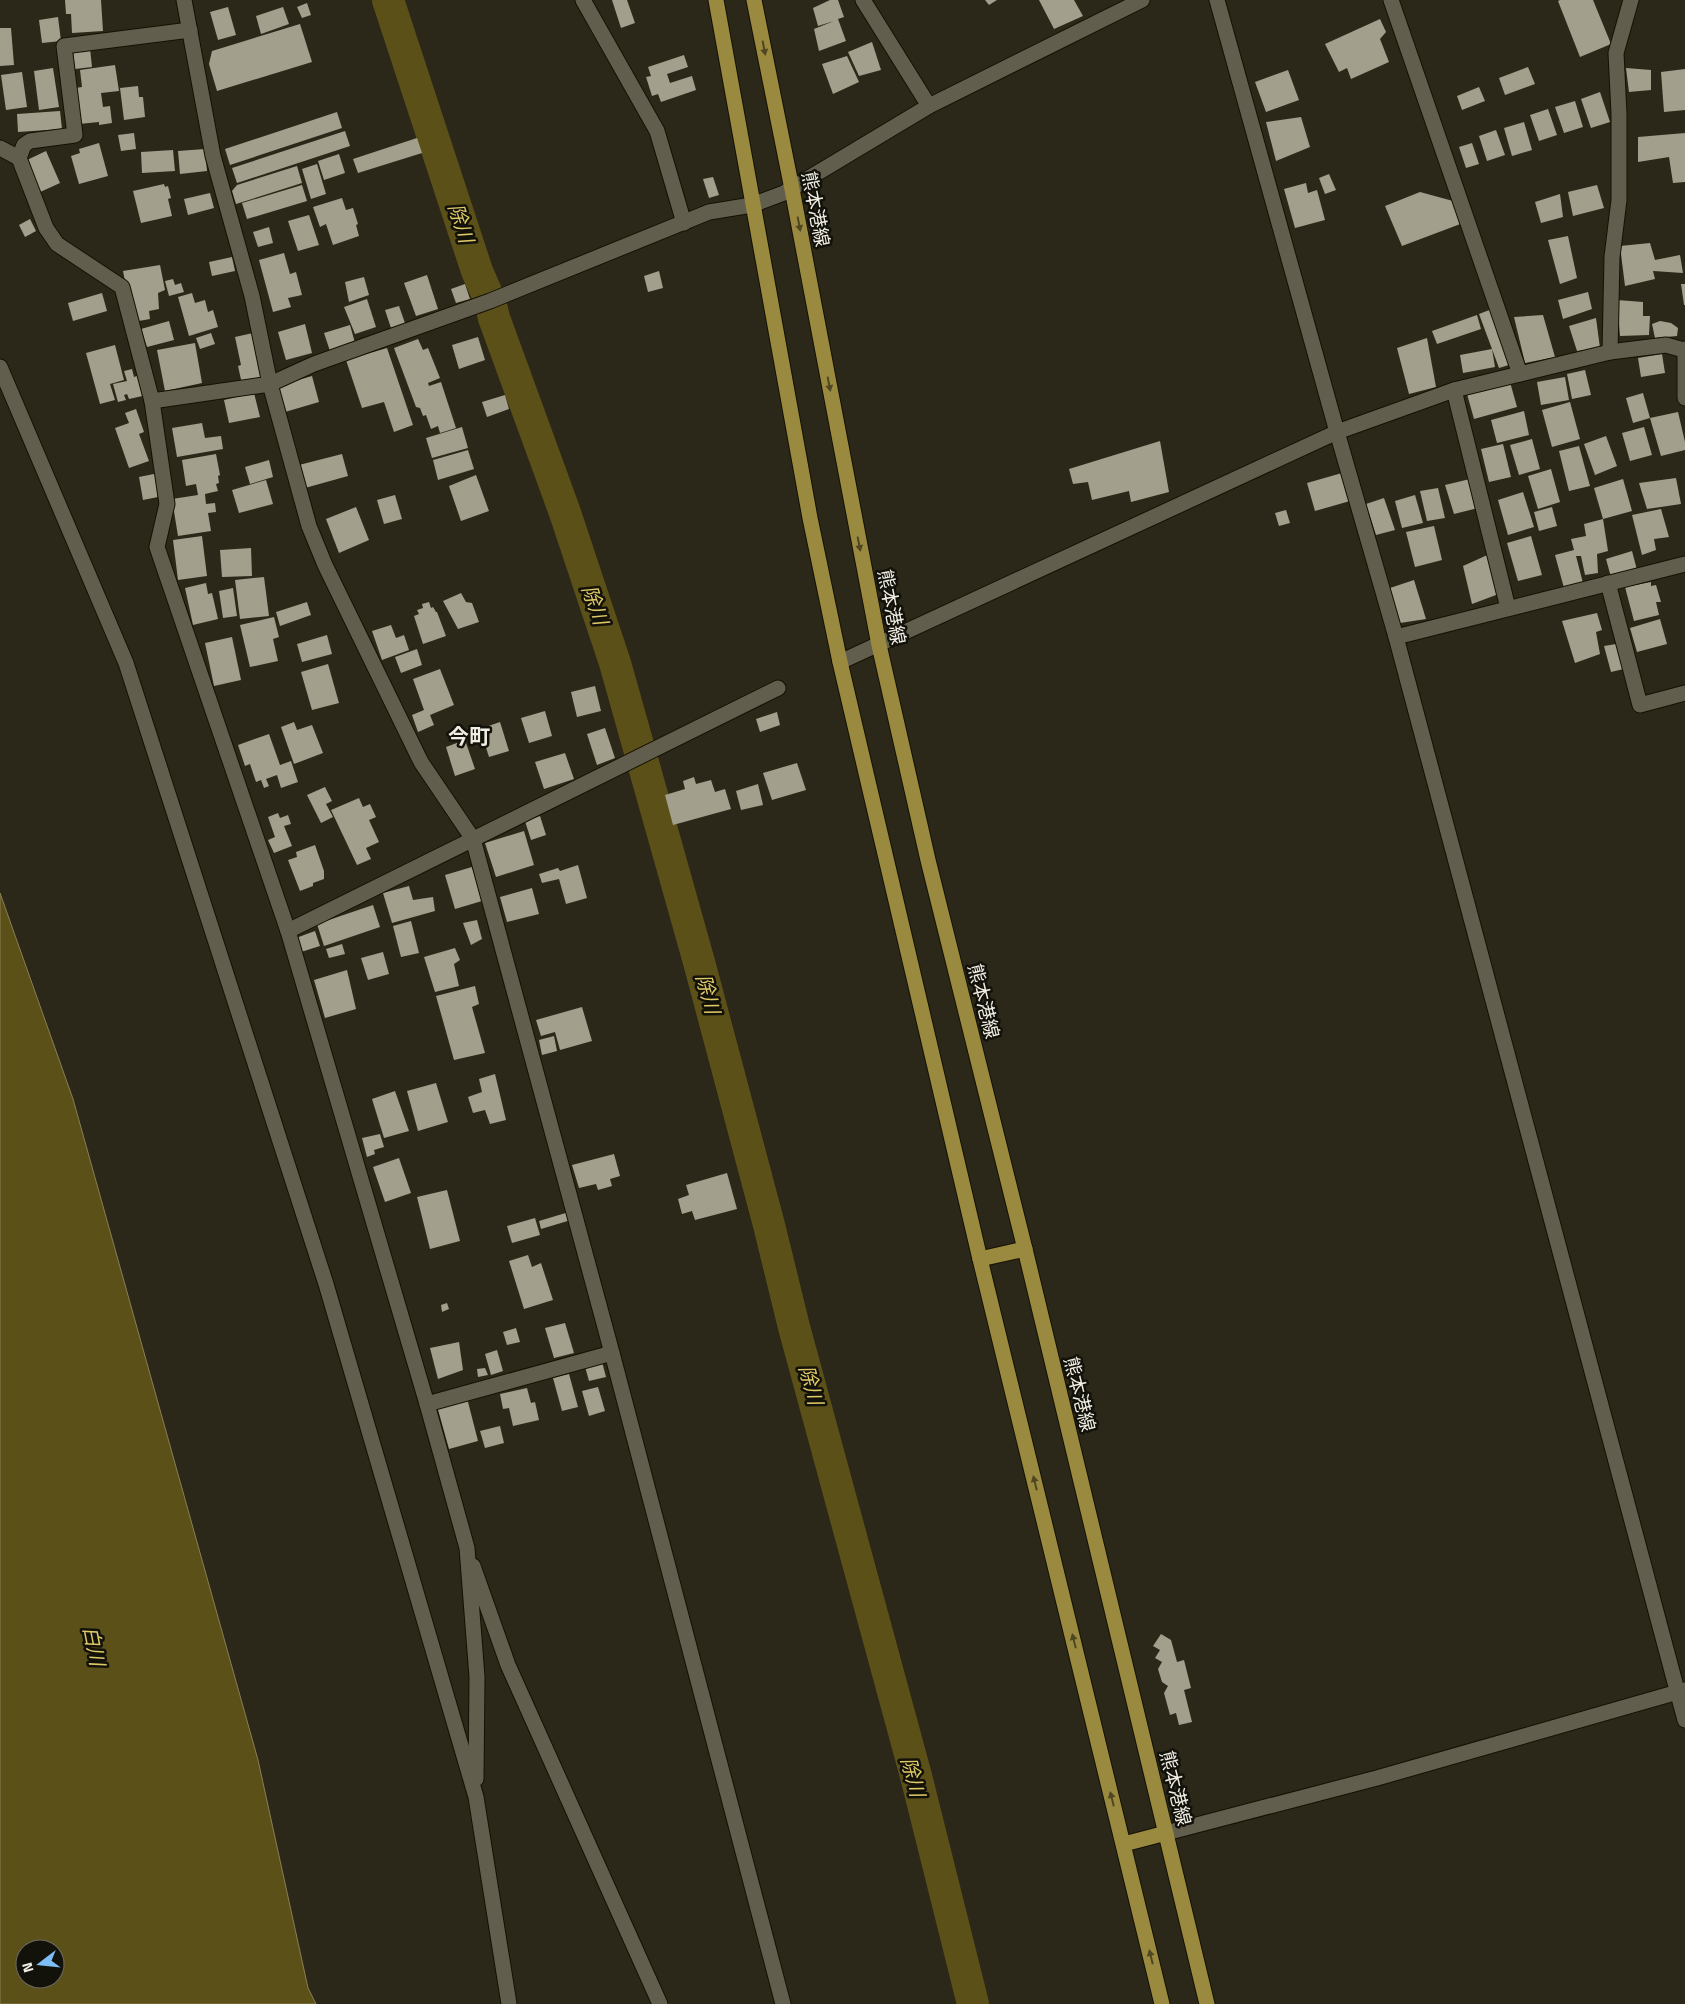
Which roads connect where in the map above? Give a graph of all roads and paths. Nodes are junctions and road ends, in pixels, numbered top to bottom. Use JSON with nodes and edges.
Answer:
{"nodes":[{"id":1,"x":184,"y":0,"type":"edge"},
{"id":2,"x":583,"y":0,"type":"edge"},
{"id":3,"x":716,"y":0,"type":"edge"},
{"id":4,"x":754,"y":0,"type":"edge"},
{"id":5,"x":863,"y":0,"type":"edge"},
{"id":6,"x":1142,"y":0,"type":"edge"},
{"id":7,"x":1217,"y":0,"type":"edge"},
{"id":8,"x":1390,"y":0,"type":"edge"},
{"id":9,"x":1631,"y":0,"type":"edge"},
{"id":10,"x":190,"y":30,"type":"junction"},
{"id":11,"x":929,"y":106,"type":"junction"},
{"id":12,"x":0,"y":148,"type":"edge"},
{"id":13,"x":19,"y":158,"type":"junction"},
{"id":14,"x":792,"y":189,"type":"junction"},
{"id":15,"x":752,"y":205,"type":"junction"},
{"id":16,"x":684,"y":222,"type":"junction"},
{"id":17,"x":1685,"y":349,"type":"edge"},
{"id":18,"x":1610,"y":352,"type":"junction"},
{"id":19,"x":0,"y":367,"type":"edge"},
{"id":20,"x":1520,"y":374,"type":"junction"},
{"id":21,"x":270,"y":384,"type":"junction"},
{"id":22,"x":1454,"y":390,"type":"junction"},
{"id":23,"x":1685,"y":398,"type":"edge"},
{"id":24,"x":152,"y":401,"type":"junction"},
{"id":25,"x":1337,"y":432,"type":"junction"},
{"id":26,"x":1685,"y":564,"type":"edge"},
{"id":27,"x":1608,"y":583,"type":"junction"},
{"id":28,"x":1508,"y":608,"type":"junction"},
{"id":29,"x":1396,"y":637,"type":"junction"},
{"id":30,"x":878,"y":645,"type":"junction"},
{"id":31,"x":840,"y":662,"type":"junction"},
{"id":32,"x":778,"y":688,"type":"dead end"},
{"id":33,"x":1685,"y":693,"type":"edge"},
{"id":34,"x":473,"y":840,"type":"junction"},
{"id":35,"x":288,"y":930,"type":"junction"},
{"id":36,"x":1025,"y":1249,"type":"junction"},
{"id":37,"x":980,"y":1259,"type":"junction"},
{"id":38,"x":612,"y":1353,"type":"junction"},
{"id":39,"x":427,"y":1404,"type":"junction"},
{"id":40,"x":467,"y":1548,"type":"junction"},
{"id":41,"x":1681,"y":1691,"type":"edge"},
{"id":42,"x":1685,"y":1720,"type":"edge"},
{"id":43,"x":476,"y":1797,"type":"junction"},
{"id":44,"x":1166,"y":1834,"type":"junction"},
{"id":45,"x":1124,"y":1844,"type":"junction"},
{"id":46,"x":510,"y":2004,"type":"edge"},
{"id":47,"x":660,"y":2004,"type":"edge"},
{"id":48,"x":783,"y":2004,"type":"edge"},
{"id":49,"x":1162,"y":2004,"type":"edge"},
{"id":50,"x":1207,"y":2004,"type":"edge"}],
"edges":[{"from":1,"to":10,"type":"street"},
{"from":2,"to":16,"type":"street"},
{"from":3,"to":15,"type":"main road"},
{"from":4,"to":14,"type":"main road","name":"熊本港線","one_way":true},
{"from":5,"to":11,"type":"street"},
{"from":6,"to":11,"type":"street"},
{"from":7,"to":25,"type":"street"},
{"from":8,"to":20,"type":"street"},
{"from":9,"to":18,"type":"street"},
{"from":10,"to":13,"type":"street"},
{"from":10,"to":21,"type":"street"},
{"from":11,"to":14,"type":"street"},
{"from":12,"to":13,"type":"street"},
{"from":13,"to":24,"type":"street"},
{"from":14,"to":15,"type":"street"},
{"from":14,"to":30,"type":"main road","name":"熊本港線","one_way":true},
{"from":15,"to":16,"type":"street"},
{"from":15,"to":31,"type":"main road"},
{"from":16,"to":21,"type":"street"},
{"from":17,"to":18,"type":"street"},
{"from":17,"to":23,"type":"street"},
{"from":18,"to":20,"type":"street"},
{"from":19,"to":43,"type":"street"},
{"from":20,"to":22,"type":"street"},
{"from":21,"to":24,"type":"street"},
{"from":21,"to":34,"type":"street"},
{"from":22,"to":25,"type":"street"},
{"from":22,"to":28,"type":"street"},
{"from":24,"to":35,"type":"street"},
{"from":25,"to":29,"type":"street"},
{"from":25,"to":30,"type":"street"},
{"from":26,"to":27,"type":"street"},
{"from":27,"to":28,"type":"street"},
{"from":27,"to":33,"type":"street"},
{"from":28,"to":29,"type":"street"},
{"from":29,"to":41,"type":"street"},
{"from":30,"to":31,"type":"street"},
{"from":30,"to":36,"type":"main road","name":"熊本港線"},
{"from":31,"to":37,"type":"main road"},
{"from":32,"to":34,"type":"street"},
{"from":34,"to":35,"type":"street"},
{"from":34,"to":38,"type":"street"},
{"from":35,"to":39,"type":"street"},
{"from":36,"to":37,"type":"main road"},
{"from":36,"to":44,"type":"main road","name":"熊本港線"},
{"from":45,"to":37,"type":"main road","one_way":true},
{"from":38,"to":39,"type":"street"},
{"from":38,"to":48,"type":"street"},
{"from":39,"to":40,"type":"street"},
{"from":40,"to":43,"type":"street"},
{"from":40,"to":47,"type":"street"},
{"from":41,"to":42,"type":"street"},
{"from":41,"to":44,"type":"street"},
{"from":43,"to":46,"type":"street"},
{"from":44,"to":45,"type":"main road"},
{"from":44,"to":50,"type":"main road","name":"熊本港線"},
{"from":49,"to":45,"type":"main road","one_way":true}]}
